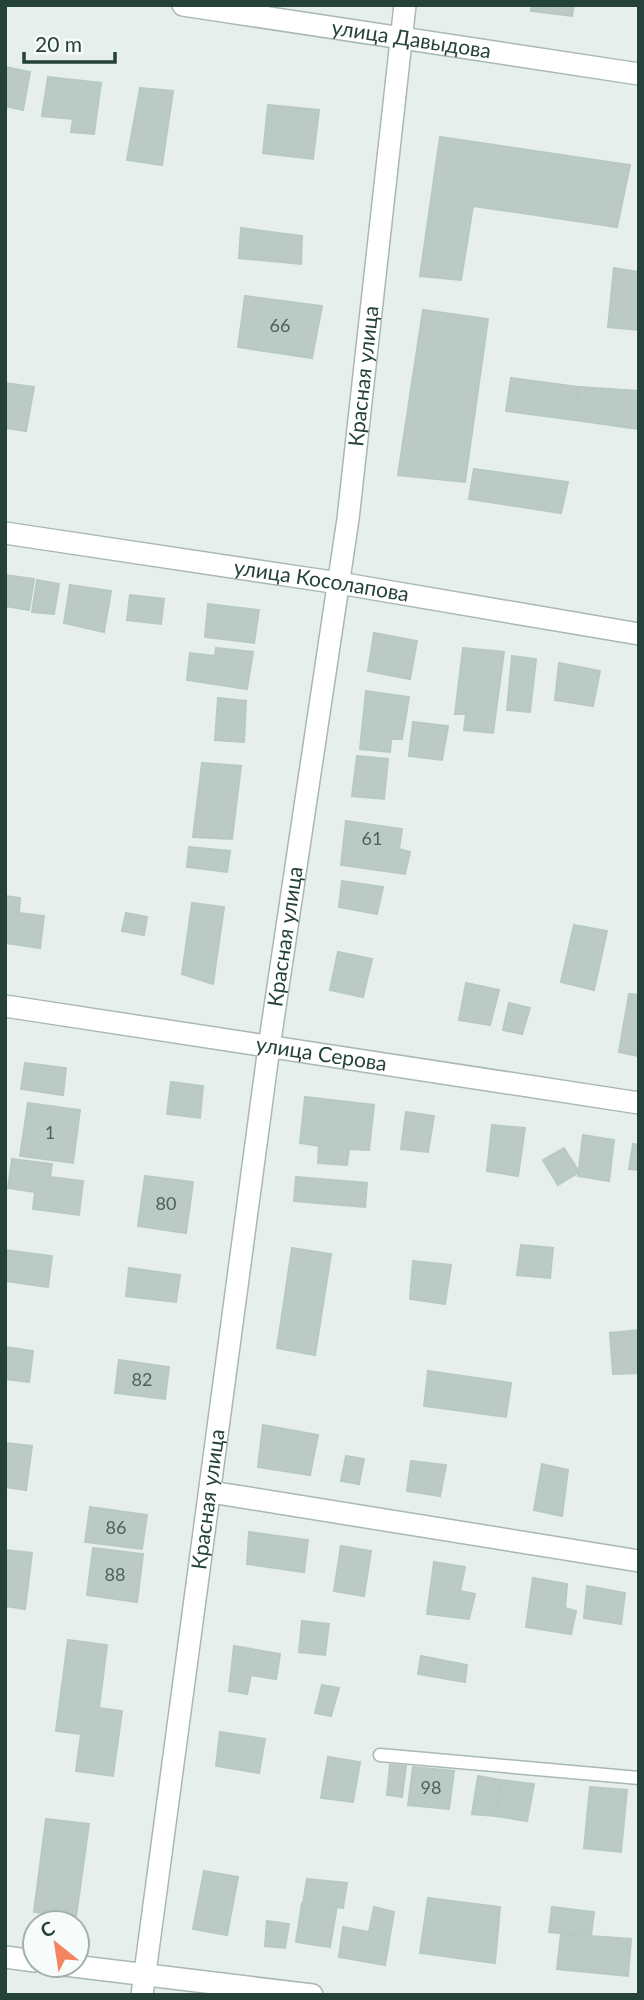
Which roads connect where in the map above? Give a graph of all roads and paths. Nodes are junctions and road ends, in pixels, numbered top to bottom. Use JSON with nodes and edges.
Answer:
{"nodes":[{"id":1,"x":183,"y":5,"type":"edge"},
{"id":2,"x":405,"y":5,"type":"edge"},
{"id":3,"x":401,"y":36,"type":"junction"},
{"id":4,"x":639,"y":74,"type":"edge"},
{"id":5,"x":5,"y":533,"type":"edge"},
{"id":6,"x":339,"y":583,"type":"junction"},
{"id":7,"x":639,"y":634,"type":"edge"},
{"id":8,"x":5,"y":1006,"type":"edge"},
{"id":9,"x":269,"y":1047,"type":"junction"},
{"id":10,"x":639,"y":1103,"type":"edge"},
{"id":11,"x":211,"y":1492,"type":"junction"},
{"id":12,"x":639,"y":1561,"type":"edge"},
{"id":13,"x":380,"y":1755,"type":"dead end"},
{"id":14,"x":639,"y":1778,"type":"edge"},
{"id":15,"x":91,"y":1972,"type":"edge"},
{"id":16,"x":143,"y":1985,"type":"edge"},
{"id":17,"x":312,"y":1995,"type":"edge"}],
"edges":[{"from":1,"to":3,"type":"street","name":"улица Давыдова"},
{"from":2,"to":3,"type":"street","name":"Красная улица"},
{"from":3,"to":4,"type":"street","name":"улица Давыдова"},
{"from":3,"to":6,"type":"street","name":"Красная улица"},
{"from":5,"to":6,"type":"street","name":"улица Косолапова"},
{"from":6,"to":7,"type":"street","name":"улица Косолапова"},
{"from":6,"to":9,"type":"street","name":"Красная улица"},
{"from":8,"to":9,"type":"street","name":"улица Серова"},
{"from":9,"to":10,"type":"street","name":"улица Серова"},
{"from":9,"to":11,"type":"street","name":"Красная улица"},
{"from":11,"to":12,"type":"street"},
{"from":11,"to":16,"type":"street","name":"Красная улица"},
{"from":13,"to":14,"type":"lane"},
{"from":15,"to":16,"type":"street"},
{"from":16,"to":17,"type":"street"}]}
